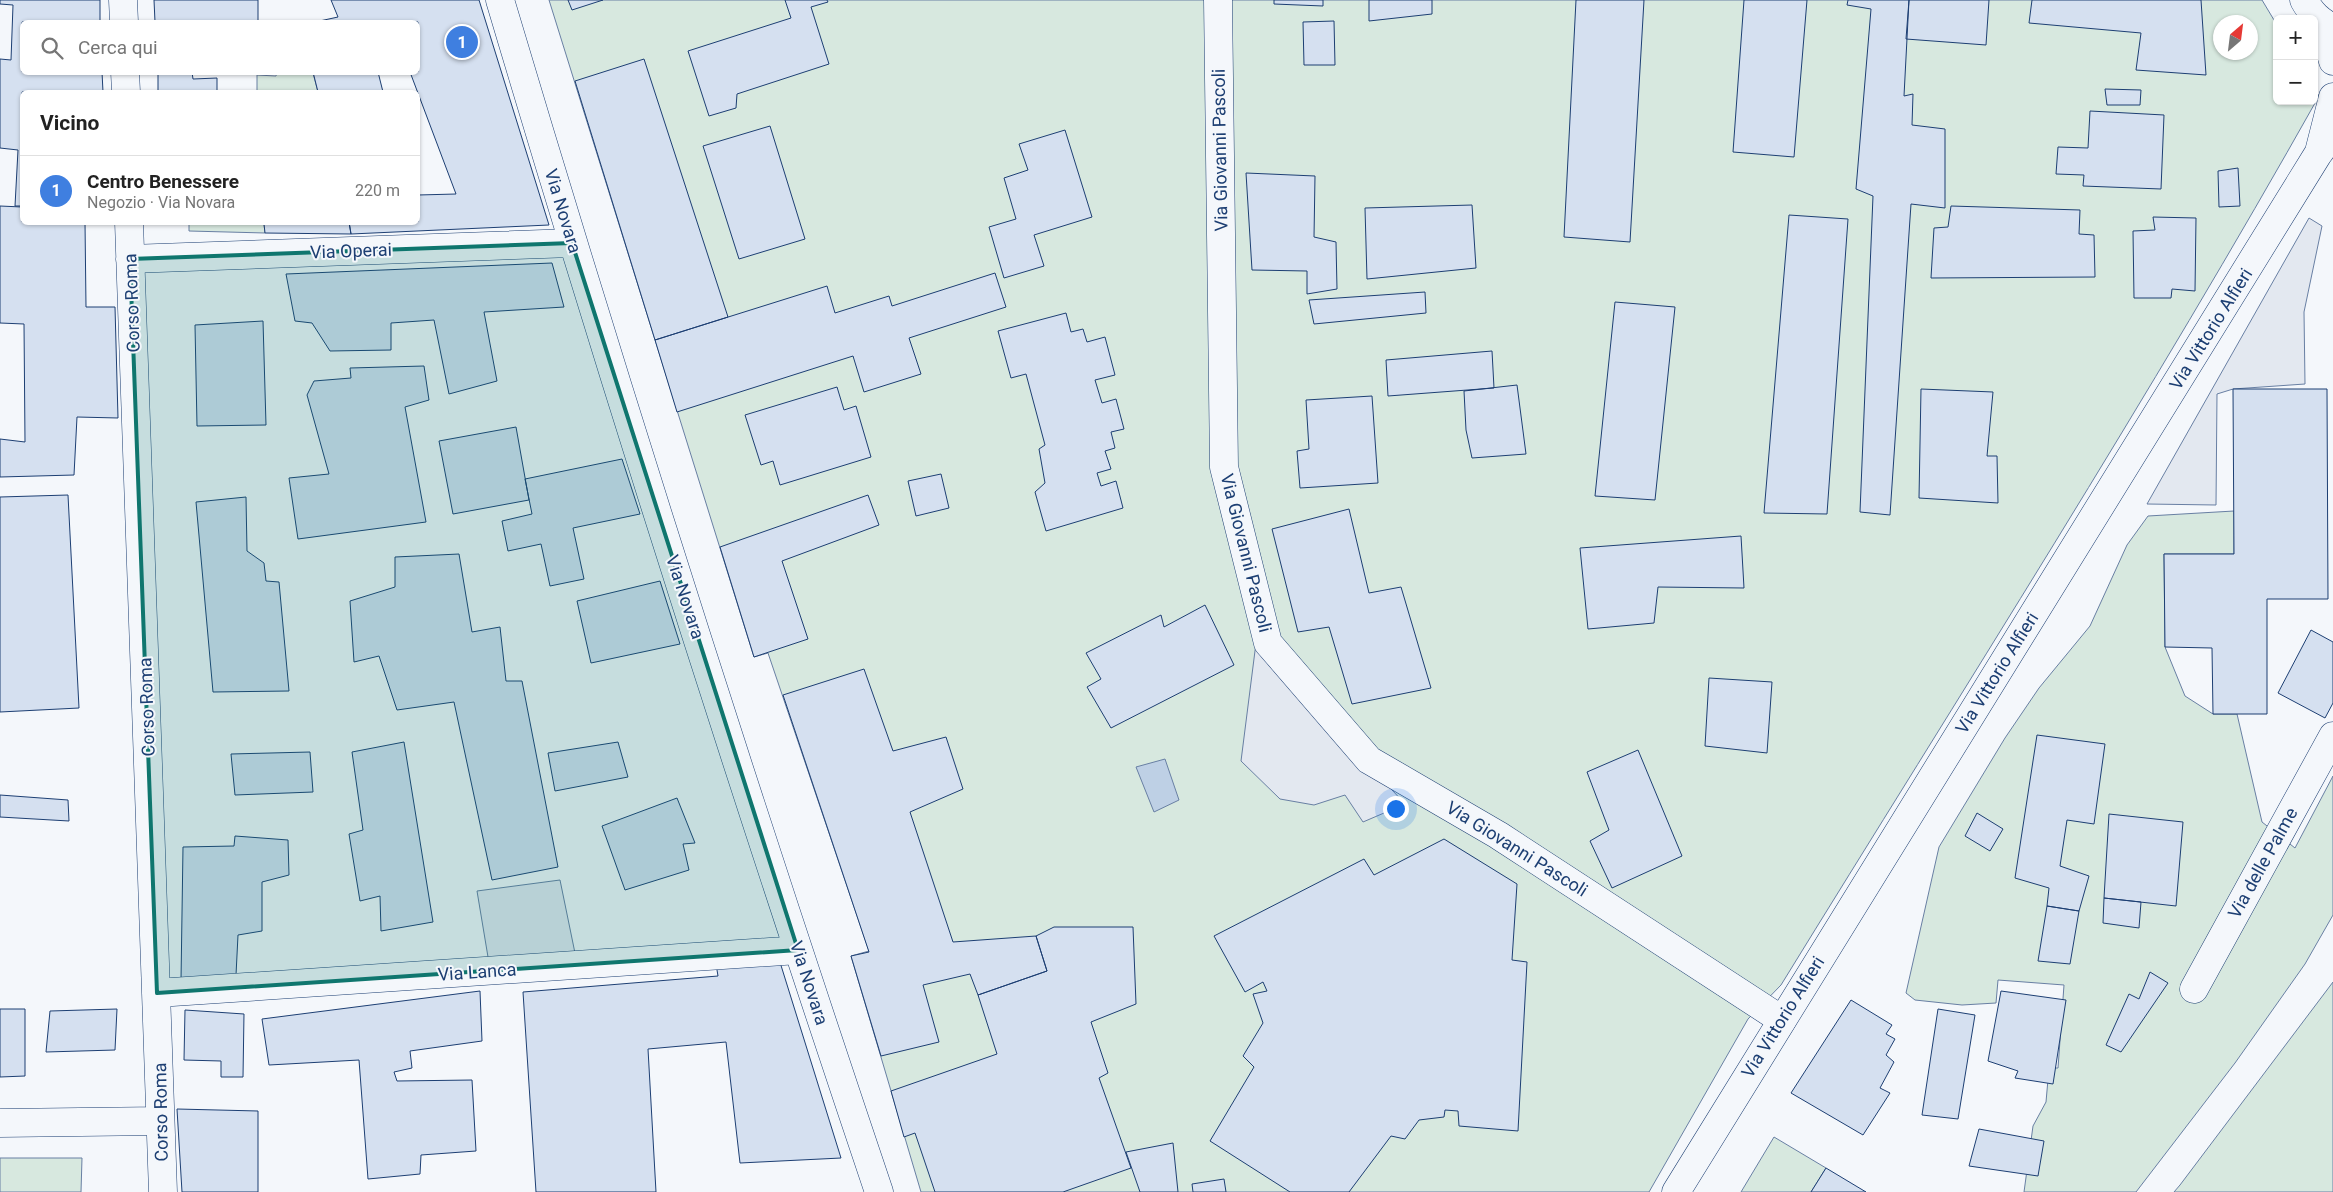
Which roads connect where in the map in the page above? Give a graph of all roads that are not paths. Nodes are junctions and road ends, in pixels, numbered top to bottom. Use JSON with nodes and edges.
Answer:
{"nodes":[{"id":1,"x":123,"y":0,"type":"edge"},
{"id":2,"x":500,"y":0,"type":"edge"},
{"id":3,"x":1218,"y":0,"type":"edge"},
{"id":4,"x":2304,"y":0,"type":"edge"},
{"id":5,"x":124,"y":20,"type":"edge"},
{"id":6,"x":2328,"y":25,"type":"edge"},
{"id":7,"x":2333,"y":61,"type":"edge"},
{"id":8,"x":125,"y":75,"type":"edge"},
{"id":9,"x":126,"y":90,"type":"edge"},
{"id":10,"x":2333,"y":97,"type":"edge"},
{"id":11,"x":2326,"y":144,"type":"edge"},
{"id":12,"x":129,"y":225,"type":"edge"},
{"id":13,"x":572,"y":242,"type":"junction"},
{"id":14,"x":130,"y":259,"type":"junction"},
{"id":15,"x":2333,"y":736,"type":"edge"},
{"id":16,"x":798,"y":950,"type":"junction"},
{"id":17,"x":2194,"y":989,"type":"dead end"},
{"id":18,"x":157,"y":993,"type":"junction"},
{"id":19,"x":1782,"y":1020,"type":"junction"},
{"id":20,"x":160,"y":1121,"type":"junction"},
{"id":21,"x":0,"y":1122,"type":"edge"},
{"id":22,"x":163,"y":1192,"type":"edge"},
{"id":23,"x":879,"y":1192,"type":"edge"},
{"id":24,"x":1676,"y":1192,"type":"edge"}],
"edges":[{"from":1,"to":5,"type":"street"},
{"from":2,"to":13,"type":"street","name":"Via Novara"},
{"from":3,"to":19,"type":"street","name":"Via Giovanni Pascoli"},
{"from":4,"to":6,"type":"street"},
{"from":6,"to":7,"type":"street"},
{"from":8,"to":9,"type":"street"},
{"from":10,"to":11,"type":"street","name":"Via Vittorio Alfieri"},
{"from":11,"to":19,"type":"street","name":"Via Vittorio Alfieri"},
{"from":12,"to":14,"type":"street","name":"Corso Roma"},
{"from":13,"to":14,"type":"street","name":"Via Operai"},
{"from":13,"to":16,"type":"street","name":"Via Novara"},
{"from":14,"to":18,"type":"street","name":"Corso Roma"},
{"from":15,"to":17,"type":"street","name":"Via delle Palme"},
{"from":16,"to":18,"type":"street","name":"Via Lanca"},
{"from":16,"to":23,"type":"street","name":"Via Novara"},
{"from":18,"to":20,"type":"street","name":"Corso Roma"},
{"from":19,"to":24,"type":"street","name":"Via Vittorio Alfieri"},
{"from":20,"to":21,"type":"street"},
{"from":20,"to":22,"type":"street","name":"Corso Roma"}]}
